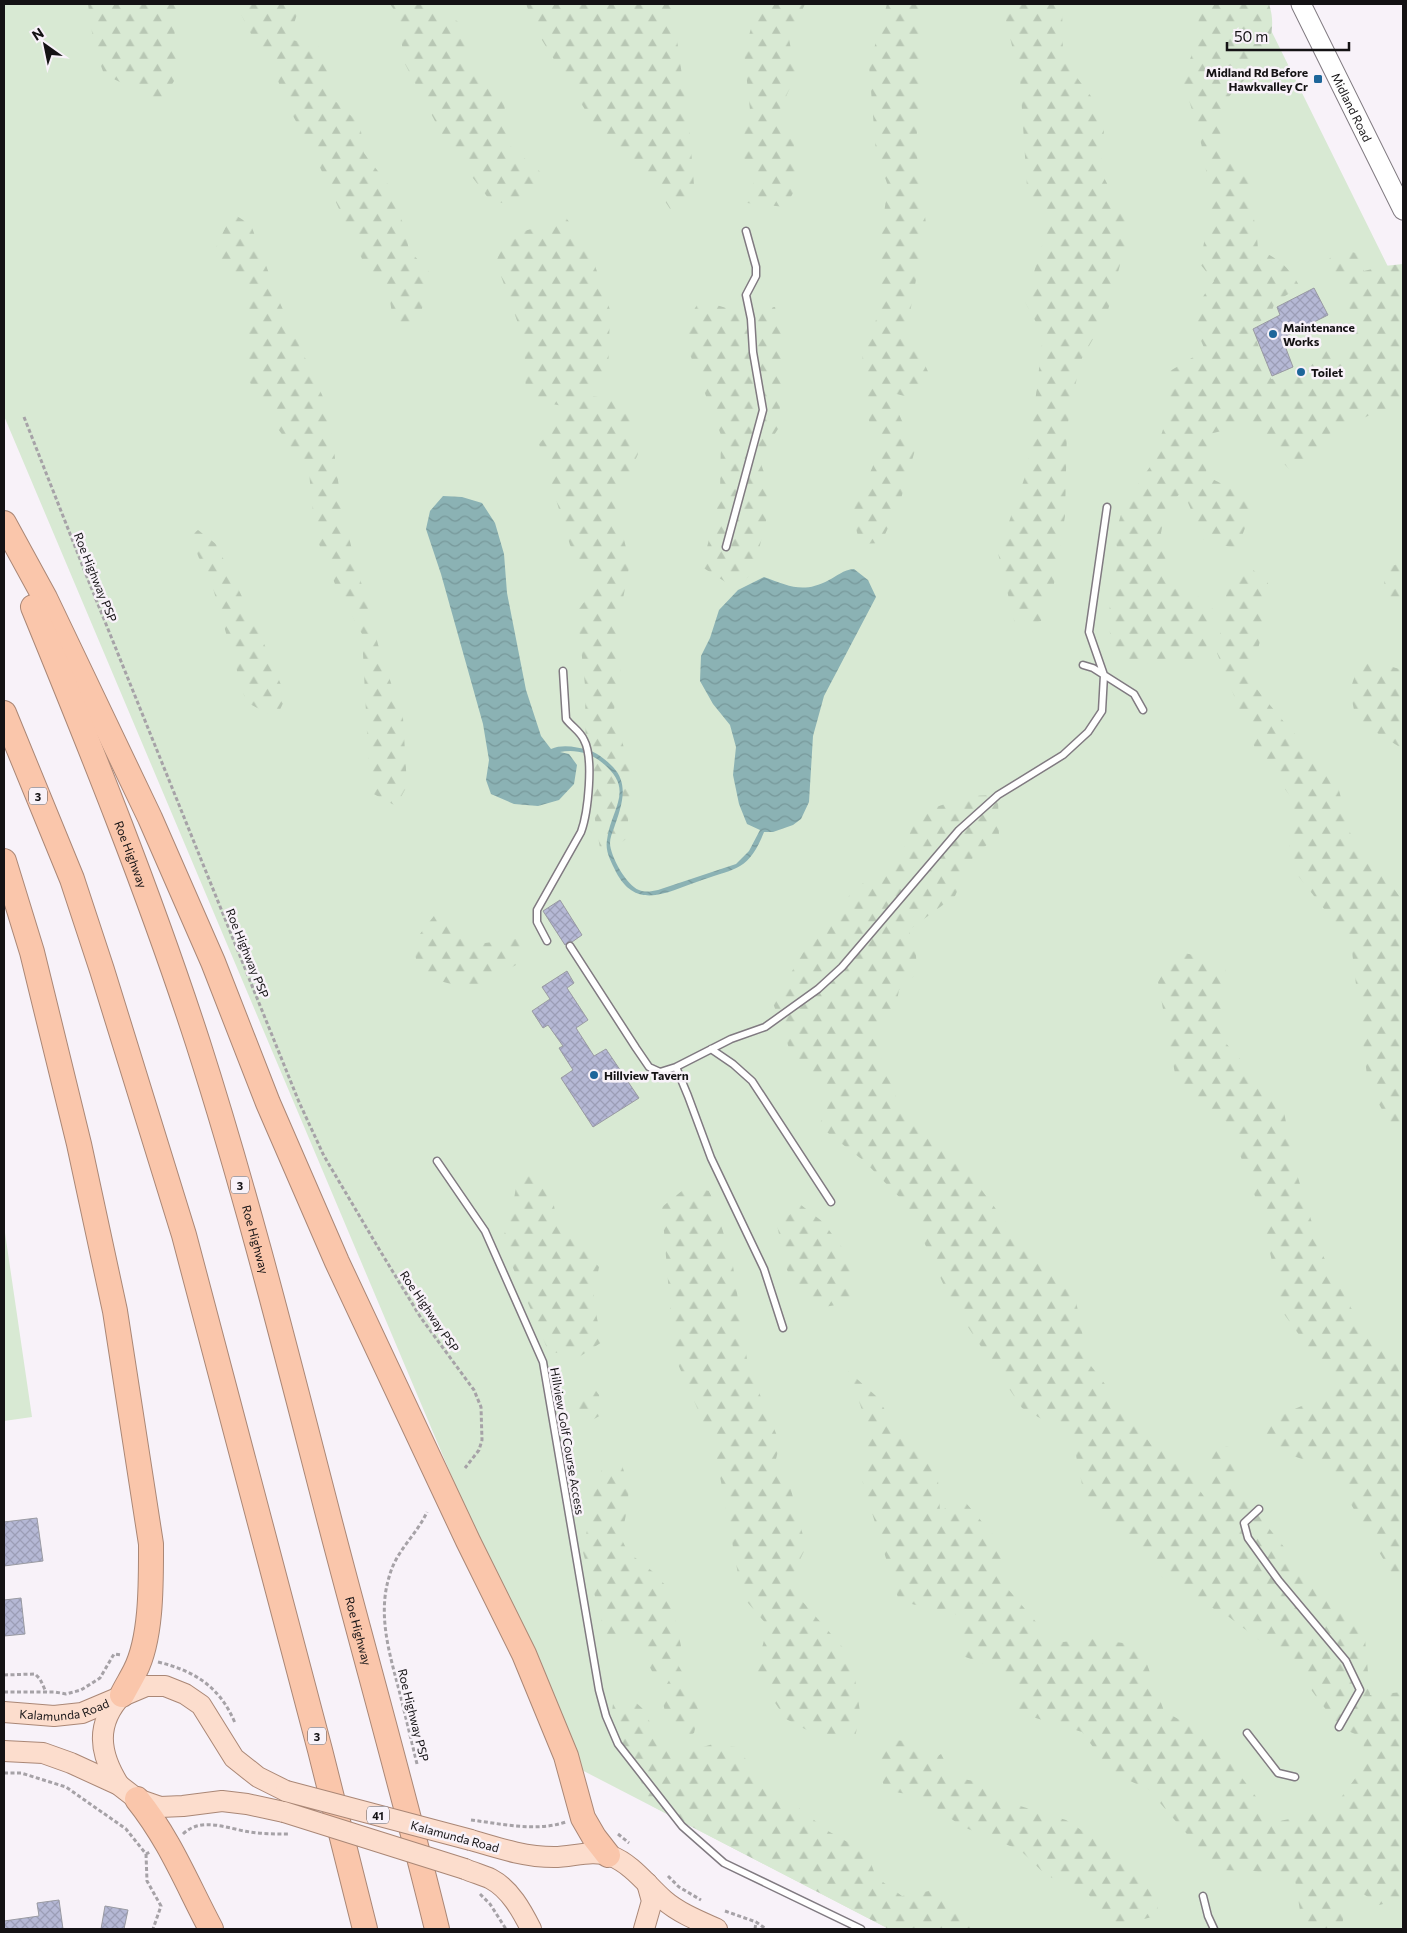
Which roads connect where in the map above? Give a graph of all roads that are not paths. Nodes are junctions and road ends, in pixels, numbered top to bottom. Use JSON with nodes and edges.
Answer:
{"nodes":[{"id":1,"x":1301,"y":4,"type":"edge"},
{"id":2,"x":1403,"y":210,"type":"edge"},
{"id":3,"x":746,"y":231,"type":"dead end"},
{"id":4,"x":1108,"y":507,"type":"dead end"},
{"id":5,"x":4,"y":523,"type":"edge"},
{"id":6,"x":4,"y":542,"type":"edge"},
{"id":7,"x":726,"y":547,"type":"dead end"},
{"id":8,"x":1082,"y":665,"type":"dead end"},
{"id":9,"x":563,"y":671,"type":"dead end"},
{"id":10,"x":1104,"y":675,"type":"junction"},
{"id":11,"x":1143,"y":710,"type":"dead end"},
{"id":12,"x":4,"y":713,"type":"edge"},
{"id":13,"x":4,"y":861,"type":"edge"},
{"id":14,"x":547,"y":941,"type":"dead end"},
{"id":15,"x":570,"y":946,"type":"dead end"},
{"id":16,"x":711,"y":1049,"type":"junction"},
{"id":17,"x":676,"y":1067,"type":"junction"},
{"id":18,"x":437,"y":1161,"type":"dead end"},
{"id":19,"x":831,"y":1202,"type":"dead end"},
{"id":20,"x":783,"y":1328,"type":"dead end"},
{"id":21,"x":1259,"y":1509,"type":"dead end"},
{"id":22,"x":122,"y":1695,"type":"junction"},
{"id":23,"x":4,"y":1712,"type":"edge"},
{"id":24,"x":1339,"y":1727,"type":"dead end"},
{"id":25,"x":1246,"y":1733,"type":"dead end"},
{"id":26,"x":4,"y":1750,"type":"edge"},
{"id":27,"x":1295,"y":1777,"type":"dead end"},
{"id":28,"x":119,"y":1785,"type":"junction"},
{"id":29,"x":137,"y":1799,"type":"junction"},
{"id":30,"x":608,"y":1855,"type":"junction"},
{"id":31,"x":647,"y":1883,"type":"junction"},
{"id":32,"x":1202,"y":1896,"type":"dead end"},
{"id":33,"x":211,"y":1929,"type":"edge"},
{"id":34,"x":365,"y":1929,"type":"edge"},
{"id":35,"x":437,"y":1929,"type":"edge"},
{"id":36,"x":531,"y":1929,"type":"edge"},
{"id":37,"x":644,"y":1929,"type":"edge"},
{"id":38,"x":717,"y":1929,"type":"edge"},
{"id":39,"x":860,"y":1929,"type":"edge"},
{"id":40,"x":1214,"y":1929,"type":"edge"}],
"edges":[{"from":1,"to":2,"type":"main road","name":"Midland Road"},
{"from":3,"to":7,"type":"lane"},
{"from":4,"to":10,"type":"lane"},
{"from":5,"to":30,"type":"highway"},
{"from":6,"to":35,"type":"highway","name":"Roe Highway","number":"3"},
{"from":8,"to":10,"type":"lane"},
{"from":9,"to":14,"type":"lane"},
{"from":10,"to":11,"type":"lane"},
{"from":10,"to":16,"type":"lane"},
{"from":12,"to":34,"type":"highway","number":"3"},
{"from":13,"to":22,"type":"highway"},
{"from":15,"to":17,"type":"lane"},
{"from":16,"to":17,"type":"lane"},
{"from":16,"to":19,"type":"lane"},
{"from":17,"to":20,"type":"lane"},
{"from":18,"to":39,"type":"lane","name":"Hillview Golf Course Access"},
{"from":21,"to":24,"type":"lane"},
{"from":22,"to":23,"type":"main road","name":"Kalamunda Road","number":"41"},
{"from":22,"to":28,"type":"main road","name":"Kalamunda Road"},
{"from":22,"to":30,"type":"main road","name":"Kalamunda Road","number":"41","bridge":true},
{"from":25,"to":27,"type":"lane"},
{"from":26,"to":28,"type":"main road","name":"Kalamunda Road","number":"41"},
{"from":28,"to":29,"type":"main road","name":"Kalamunda Road","number":"41"},
{"from":29,"to":33,"type":"highway"},
{"from":29,"to":36,"type":"main road","name":"Kalamunda Road","number":"41","bridge":true},
{"from":30,"to":31,"type":"main road","name":"Kalamunda Road","number":"41"},
{"from":31,"to":37,"type":"main road"},
{"from":31,"to":38,"type":"main road","name":"Kalamunda Road","number":"41"},
{"from":32,"to":40,"type":"lane"}]}
